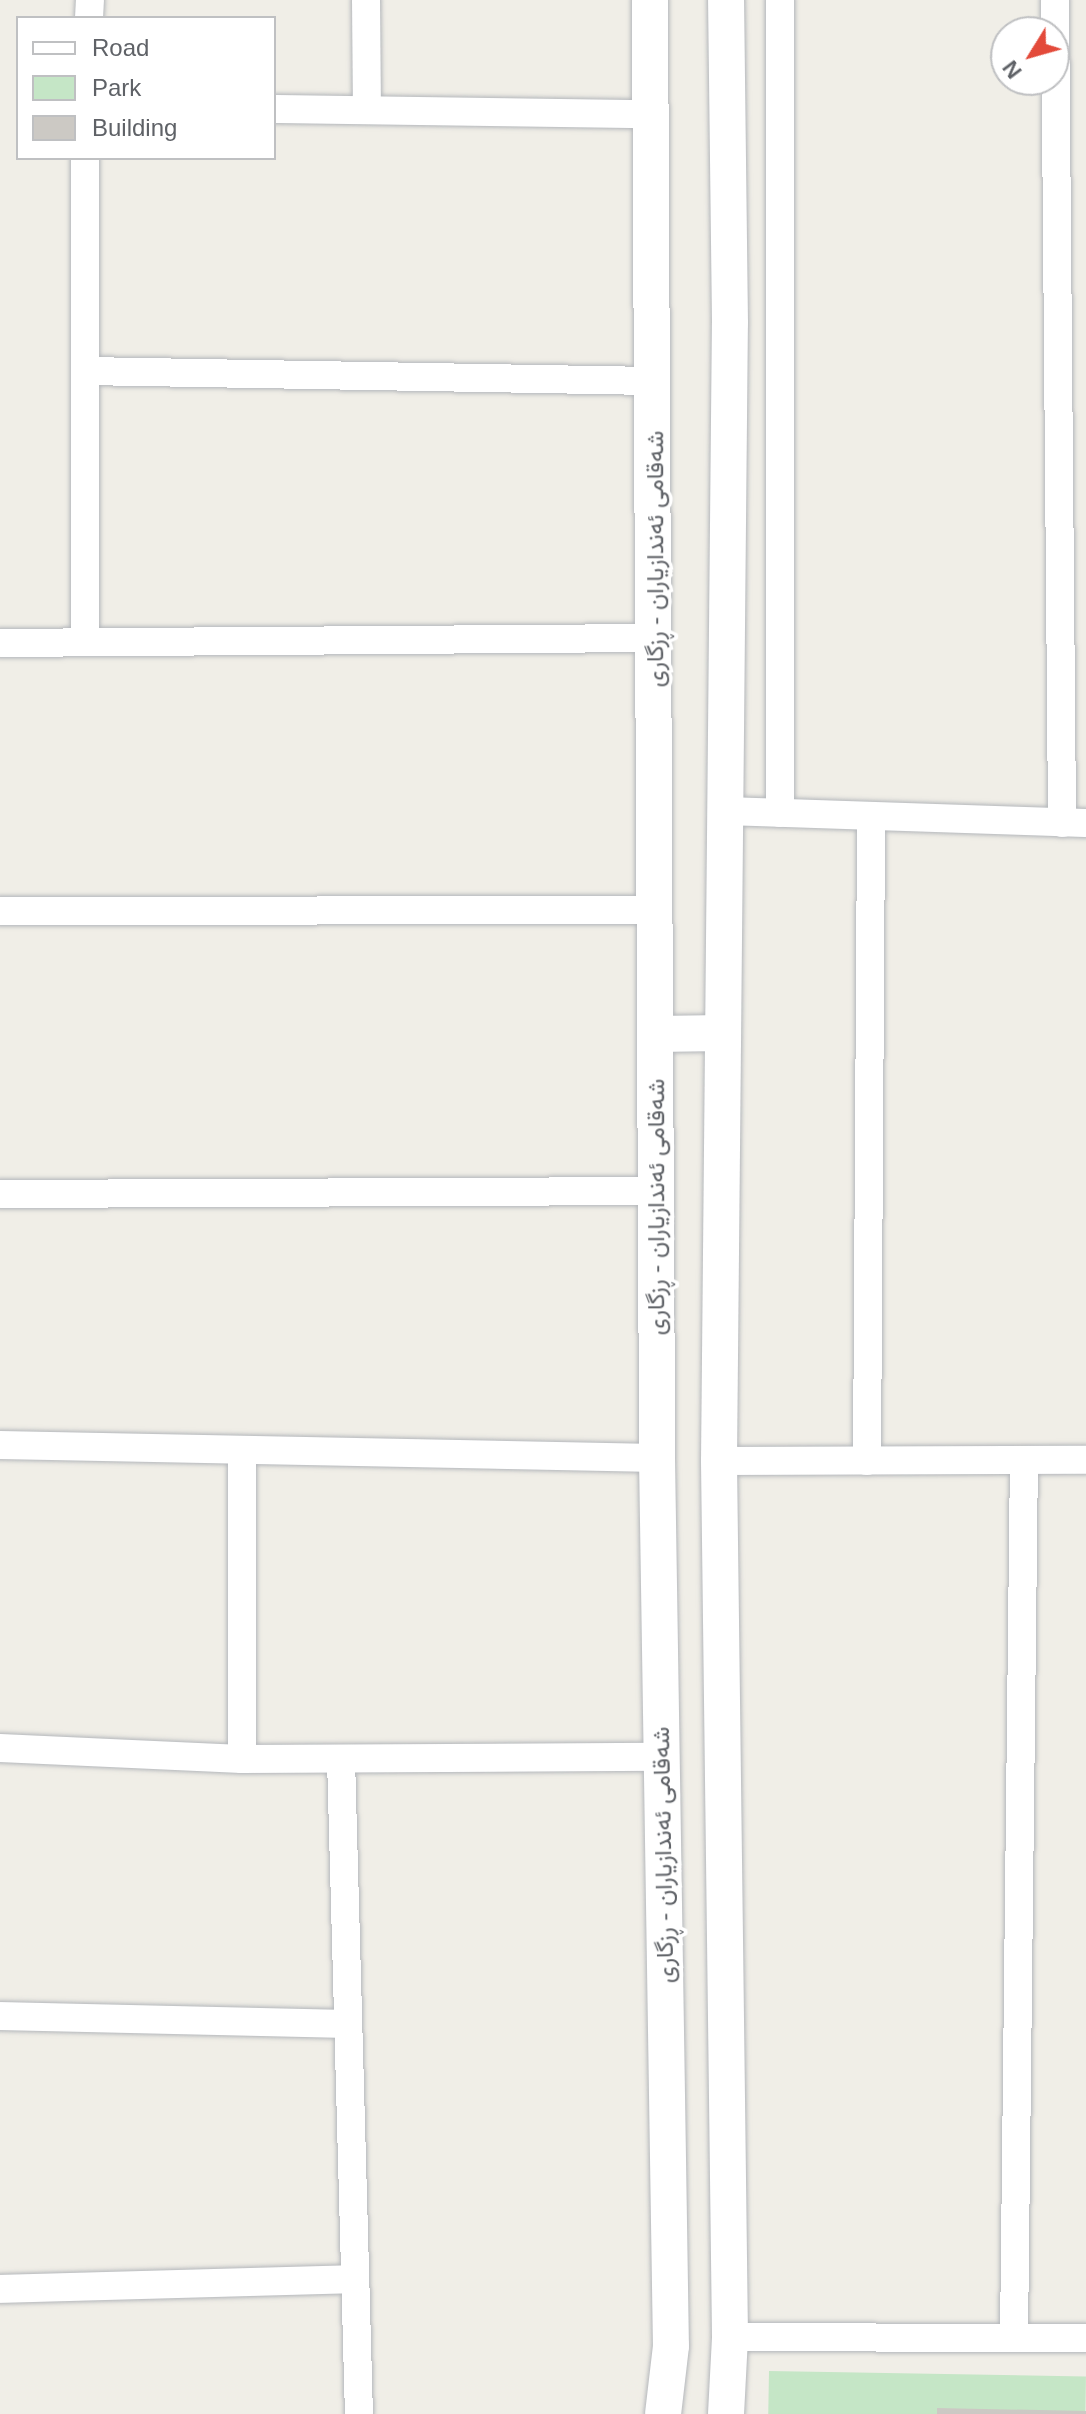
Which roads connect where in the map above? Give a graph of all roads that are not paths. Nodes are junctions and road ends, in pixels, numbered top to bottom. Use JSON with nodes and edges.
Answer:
{"nodes":[{"id":1,"x":366,"y":0,"type":"edge"},
{"id":2,"x":650,"y":0,"type":"edge"},
{"id":3,"x":726,"y":0,"type":"edge"},
{"id":4,"x":780,"y":0,"type":"edge"},
{"id":5,"x":1055,"y":0,"type":"edge"},
{"id":6,"x":276,"y":109,"type":"edge"},
{"id":7,"x":367,"y":110,"type":"junction"},
{"id":8,"x":652,"y":114,"type":"junction"},
{"id":9,"x":85,"y":160,"type":"edge"},
{"id":10,"x":85,"y":371,"type":"junction"},
{"id":11,"x":655,"y":381,"type":"junction"},
{"id":12,"x":655,"y":638,"type":"junction"},
{"id":13,"x":85,"y":640,"type":"junction"},
{"id":14,"x":0,"y":643,"type":"edge"},
{"id":15,"x":725,"y":811,"type":"junction"},
{"id":16,"x":780,"y":813,"type":"junction"},
{"id":17,"x":871,"y":816,"type":"junction"},
{"id":18,"x":1074,"y":823,"type":"edge"},
{"id":19,"x":656,"y":910,"type":"junction"},
{"id":20,"x":0,"y":911,"type":"edge"},
{"id":21,"x":723,"y":1033,"type":"junction"},
{"id":22,"x":656,"y":1034,"type":"junction"},
{"id":23,"x":656,"y":1191,"type":"junction"},
{"id":24,"x":0,"y":1194,"type":"edge"},
{"id":25,"x":0,"y":1445,"type":"edge"},
{"id":26,"x":242,"y":1450,"type":"junction"},
{"id":27,"x":657,"y":1458,"type":"junction"},
{"id":28,"x":1086,"y":1460,"type":"edge"},
{"id":29,"x":719,"y":1461,"type":"junction"},
{"id":30,"x":867,"y":1461,"type":"junction"},
{"id":31,"x":1024,"y":1461,"type":"junction"},
{"id":32,"x":0,"y":1748,"type":"edge"},
{"id":33,"x":661,"y":1757,"type":"junction"},
{"id":34,"x":242,"y":1759,"type":"junction"},
{"id":35,"x":341,"y":1759,"type":"junction"},
{"id":36,"x":0,"y":2016,"type":"edge"},
{"id":37,"x":345,"y":2024,"type":"junction"},
{"id":38,"x":354,"y":2279,"type":"junction"},
{"id":39,"x":0,"y":2289,"type":"edge"},
{"id":40,"x":730,"y":2337,"type":"junction"},
{"id":41,"x":1014,"y":2338,"type":"junction"},
{"id":42,"x":1086,"y":2338,"type":"edge"},
{"id":43,"x":359,"y":2414,"type":"edge"},
{"id":44,"x":663,"y":2414,"type":"edge"},
{"id":45,"x":726,"y":2414,"type":"edge"}],
"edges":[{"from":1,"to":7,"type":"street"},
{"from":2,"to":8,"type":"street","name":"شەقامی ئەندازیاران - ڕزگاری"},
{"from":3,"to":15,"type":"street"},
{"from":4,"to":16,"type":"street"},
{"from":5,"to":18,"type":"street"},
{"from":6,"to":7,"type":"street"},
{"from":7,"to":8,"type":"street"},
{"from":8,"to":11,"type":"street","name":"شەقامی ئەندازیاران - ڕزگاری"},
{"from":9,"to":10,"type":"street"},
{"from":10,"to":11,"type":"street"},
{"from":10,"to":13,"type":"street"},
{"from":11,"to":12,"type":"street","name":"شەقامی ئەندازیاران - ڕزگاری"},
{"from":12,"to":13,"type":"street"},
{"from":12,"to":19,"type":"street","name":"شەقامی ئەندازیاران - ڕزگاری"},
{"from":13,"to":14,"type":"street"},
{"from":15,"to":16,"type":"street"},
{"from":15,"to":21,"type":"street"},
{"from":16,"to":17,"type":"street"},
{"from":17,"to":18,"type":"street"},
{"from":17,"to":30,"type":"street"},
{"from":19,"to":20,"type":"street"},
{"from":19,"to":22,"type":"street","name":"شەقامی ئەندازیاران - ڕزگاری"},
{"from":21,"to":22,"type":"street"},
{"from":21,"to":29,"type":"street"},
{"from":22,"to":23,"type":"street","name":"شەقامی ئەندازیاران - ڕزگاری"},
{"from":23,"to":24,"type":"street"},
{"from":23,"to":27,"type":"street","name":"شەقامی ئەندازیاران - ڕزگاری"},
{"from":25,"to":26,"type":"street"},
{"from":26,"to":27,"type":"street"},
{"from":26,"to":34,"type":"street"},
{"from":27,"to":33,"type":"street","name":"شەقامی ئەندازیاران - ڕزگاری"},
{"from":28,"to":31,"type":"street"},
{"from":29,"to":30,"type":"street"},
{"from":29,"to":40,"type":"street"},
{"from":30,"to":31,"type":"street"},
{"from":31,"to":41,"type":"street"},
{"from":32,"to":34,"type":"street"},
{"from":33,"to":35,"type":"street"},
{"from":33,"to":44,"type":"street","name":"شەقامی ئەندازیاران - ڕزگاری"},
{"from":34,"to":35,"type":"street"},
{"from":35,"to":37,"type":"street"},
{"from":36,"to":37,"type":"street"},
{"from":37,"to":38,"type":"street"},
{"from":38,"to":39,"type":"street"},
{"from":38,"to":43,"type":"street"},
{"from":40,"to":41,"type":"street"},
{"from":40,"to":45,"type":"street"},
{"from":41,"to":42,"type":"street"}]}
